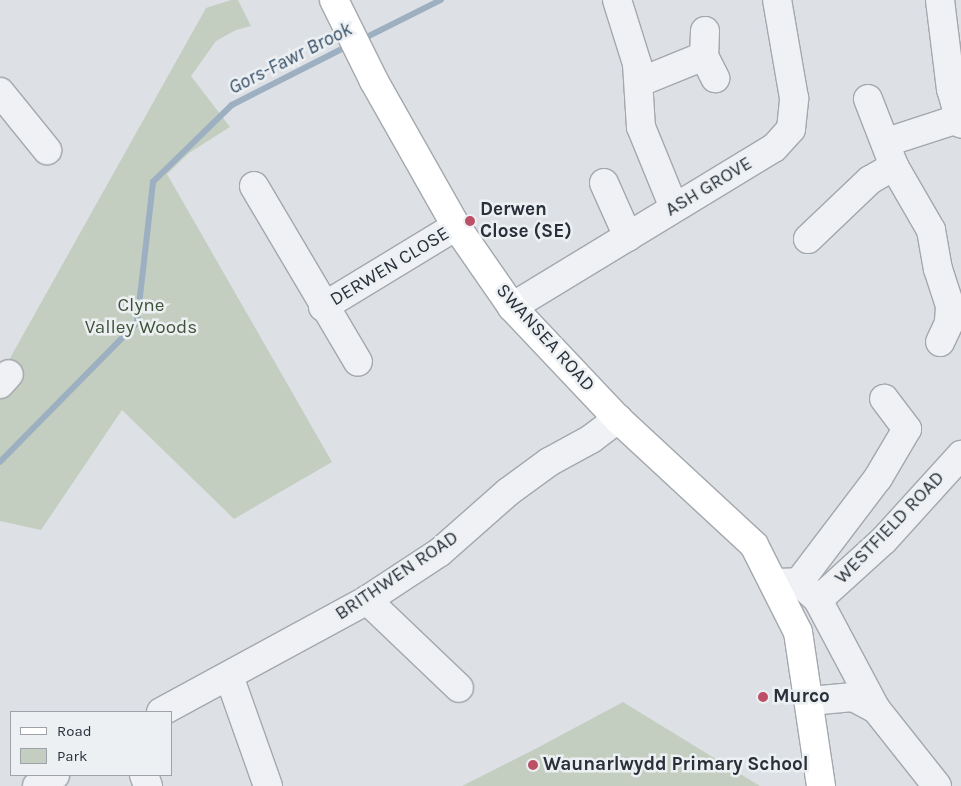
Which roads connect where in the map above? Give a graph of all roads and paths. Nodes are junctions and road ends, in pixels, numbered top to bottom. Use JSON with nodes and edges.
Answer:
{"nodes":[{"id":1,"x":617,"y":0,"type":"edge"},
{"id":2,"x":777,"y":0,"type":"edge"},
{"id":3,"x":940,"y":0,"type":"edge"},
{"id":4,"x":334,"y":1,"type":"edge"},
{"id":5,"x":708,"y":55,"type":"dead end"},
{"id":6,"x":640,"y":82,"type":"junction"},
{"id":7,"x":0,"y":92,"type":"edge"},
{"id":8,"x":868,"y":99,"type":"dead end"},
{"id":9,"x":960,"y":120,"type":"edge"},
{"id":10,"x":48,"y":150,"type":"dead end"},
{"id":11,"x":890,"y":154,"type":"junction"},
{"id":12,"x":604,"y":183,"type":"dead end"},
{"id":13,"x":252,"y":200,"type":"dead end"},
{"id":14,"x":674,"y":208,"type":"junction"},
{"id":15,"x":456,"y":226,"type":"junction"},
{"id":16,"x":628,"y":237,"type":"junction"},
{"id":17,"x":808,"y":239,"type":"dead end"},
{"id":18,"x":323,"y":307,"type":"junction"},
{"id":19,"x":512,"y":307,"type":"junction"},
{"id":20,"x":940,"y":342,"type":"dead end"},
{"id":21,"x":358,"y":362,"type":"dead end"},
{"id":22,"x":884,"y":399,"type":"dead end"},
{"id":23,"x":618,"y":419,"type":"junction"},
{"id":24,"x":961,"y":455,"type":"edge"},
{"id":25,"x":787,"y":582,"type":"junction"},
{"id":26,"x":367,"y":600,"type":"junction"},
{"id":27,"x":818,"y":600,"type":"junction"},
{"id":28,"x":229,"y":676,"type":"junction"},
{"id":29,"x":459,"y":688,"type":"dead end"},
{"id":30,"x":810,"y":701,"type":"junction"},
{"id":31,"x":876,"y":709,"type":"junction"},
{"id":32,"x":163,"y":711,"type":"edge"},
{"id":33,"x":53,"y":776,"type":"edge"},
{"id":34,"x":37,"y":786,"type":"edge"},
{"id":35,"x":268,"y":786,"type":"edge"},
{"id":36,"x":821,"y":786,"type":"edge"},
{"id":37,"x":936,"y":786,"type":"edge"}],
"edges":[{"from":1,"to":6,"type":"street"},
{"from":2,"to":14,"type":"street","name":"ASH GROVE"},
{"from":3,"to":9,"type":"street"},
{"from":4,"to":15,"type":"main road","name":"SWANSEA ROAD"},
{"from":5,"to":6,"type":"street"},
{"from":6,"to":14,"type":"street"},
{"from":7,"to":10,"type":"street"},
{"from":8,"to":11,"type":"street"},
{"from":9,"to":11,"type":"street"},
{"from":11,"to":17,"type":"street"},
{"from":11,"to":20,"type":"street"},
{"from":12,"to":16,"type":"street"},
{"from":13,"to":18,"type":"street","name":"DERWEN CLOSE"},
{"from":14,"to":16,"type":"street","name":"ASH GROVE"},
{"from":15,"to":18,"type":"street","name":"DERWEN CLOSE"},
{"from":15,"to":19,"type":"main road","name":"SWANSEA ROAD"},
{"from":16,"to":19,"type":"street","name":"ASH GROVE"},
{"from":18,"to":21,"type":"street","name":"DERWEN CLOSE"},
{"from":19,"to":23,"type":"main road","name":"SWANSEA ROAD"},
{"from":22,"to":25,"type":"street"},
{"from":23,"to":25,"type":"main road","name":"SWANSEA ROAD"},
{"from":23,"to":26,"type":"street","name":"BRITHWEN ROAD"},
{"from":24,"to":27,"type":"street","name":"WESTFIELD ROAD"},
{"from":25,"to":27,"type":"street","name":"SWANSEA ROAD"},
{"from":25,"to":30,"type":"main road","name":"SWANSEA ROAD"},
{"from":26,"to":28,"type":"street","name":"BRITHWEN ROAD"},
{"from":26,"to":29,"type":"street"},
{"from":27,"to":31,"type":"street","name":"SWANSEA ROAD"},
{"from":28,"to":32,"type":"street","name":"BRITHWEN ROAD"},
{"from":28,"to":35,"type":"street"},
{"from":30,"to":31,"type":"street","name":"SWANSEA ROAD"},
{"from":30,"to":36,"type":"main road","name":"SWANSEA ROAD"},
{"from":31,"to":37,"type":"street","name":"SWANSEA ROAD"},
{"from":33,"to":34,"type":"street"}]}
